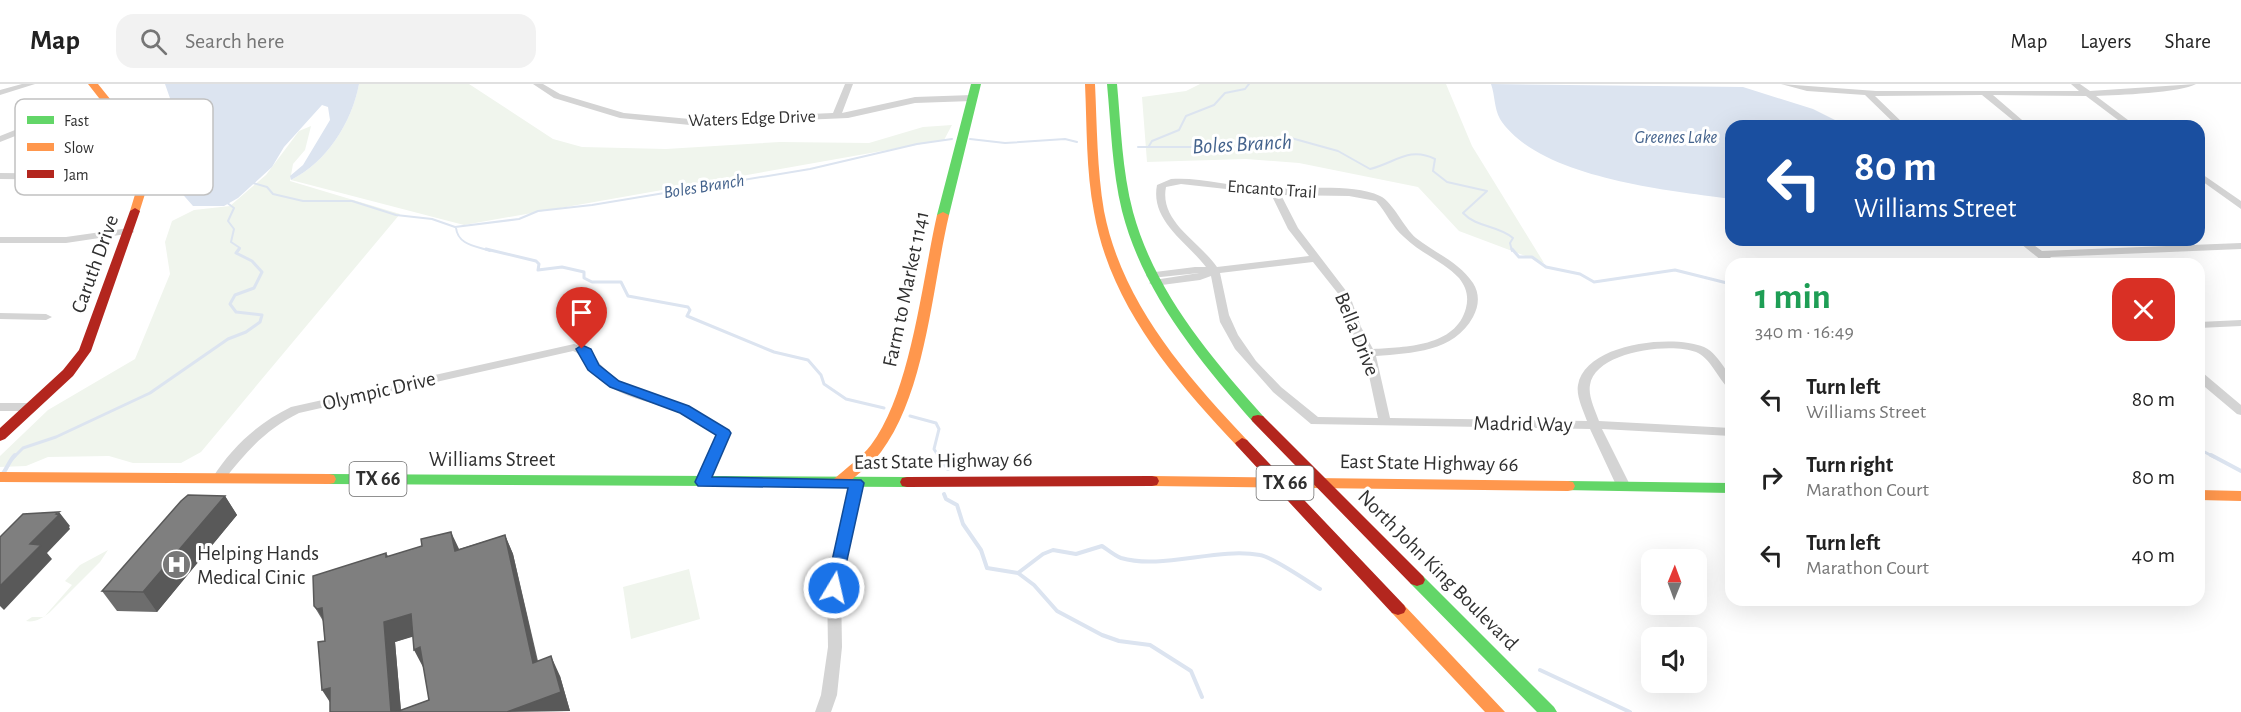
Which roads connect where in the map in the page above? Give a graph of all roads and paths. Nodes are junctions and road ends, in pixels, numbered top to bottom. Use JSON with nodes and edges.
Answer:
{"nodes":[{"id":1,"x":31,"y":84,"type":"edge"},
{"id":2,"x":93,"y":84,"type":"edge"},
{"id":3,"x":537,"y":84,"type":"edge"},
{"id":4,"x":849,"y":84,"type":"edge"},
{"id":5,"x":976,"y":84,"type":"edge"},
{"id":6,"x":1090,"y":84,"type":"edge"},
{"id":7,"x":1112,"y":84,"type":"edge"},
{"id":8,"x":1785,"y":84,"type":"edge"},
{"id":9,"x":2075,"y":84,"type":"edge"},
{"id":10,"x":2192,"y":84,"type":"edge"},
{"id":11,"x":1866,"y":92,"type":"junction"},
{"id":12,"x":0,"y":93,"type":"edge"},
{"id":13,"x":1984,"y":93,"type":"junction"},
{"id":14,"x":2086,"y":93,"type":"junction"},
{"id":15,"x":972,"y":98,"type":"junction"},
{"id":16,"x":106,"y":99,"type":"edge"},
{"id":17,"x":1115,"y":112,"type":"junction"},
{"id":18,"x":1092,"y":113,"type":"junction"},
{"id":19,"x":836,"y":116,"type":"junction"},
{"id":20,"x":1896,"y":120,"type":"edge"},
{"id":21,"x":2018,"y":120,"type":"edge"},
{"id":22,"x":2124,"y":120,"type":"edge"},
{"id":23,"x":15,"y":133,"type":"edge"},
{"id":24,"x":0,"y":139,"type":"edge"},
{"id":25,"x":0,"y":176,"type":"edge"},
{"id":26,"x":15,"y":176,"type":"edge"},
{"id":27,"x":2205,"y":183,"type":"edge"},
{"id":28,"x":1275,"y":192,"type":"junction"},
{"id":29,"x":140,"y":195,"type":"edge"},
{"id":30,"x":2241,"y":206,"type":"edge"},
{"id":31,"x":129,"y":231,"type":"junction"},
{"id":32,"x":0,"y":240,"type":"edge"},
{"id":33,"x":2030,"y":246,"type":"edge"},
{"id":34,"x":2241,"y":246,"type":"edge"},
{"id":35,"x":2041,"y":254,"type":"junction"},
{"id":36,"x":2046,"y":258,"type":"edge"},
{"id":37,"x":1314,"y":259,"type":"junction"},
{"id":38,"x":1214,"y":271,"type":"junction"},
{"id":39,"x":1152,"y":279,"type":"junction"},
{"id":40,"x":1125,"y":283,"type":"junction"},
{"id":41,"x":0,"y":316,"type":"edge"},
{"id":42,"x":46,"y":317,"type":"dead end"},
{"id":43,"x":2241,"y":323,"type":"edge"},
{"id":44,"x":2205,"y":325,"type":"edge"},
{"id":45,"x":1369,"y":353,"type":"junction"},
{"id":46,"x":1725,"y":376,"type":"edge"},
{"id":47,"x":2205,"y":381,"type":"edge"},
{"id":48,"x":0,"y":407,"type":"edge"},
{"id":49,"x":31,"y":407,"type":"junction"},
{"id":50,"x":2241,"y":411,"type":"edge"},
{"id":51,"x":1385,"y":422,"type":"junction"},
{"id":52,"x":1596,"y":425,"type":"junction"},
{"id":53,"x":1725,"y":432,"type":"edge"},
{"id":54,"x":0,"y":436,"type":"edge"},
{"id":55,"x":0,"y":477,"type":"edge"},
{"id":56,"x":219,"y":477,"type":"junction"},
{"id":57,"x":703,"y":482,"type":"junction"},
{"id":58,"x":839,"y":483,"type":"junction"},
{"id":59,"x":856,"y":483,"type":"junction"},
{"id":60,"x":1279,"y":483,"type":"junction"},
{"id":61,"x":1323,"y":483,"type":"junction"},
{"id":62,"x":1624,"y":487,"type":"junction"},
{"id":63,"x":1725,"y":488,"type":"edge"},
{"id":64,"x":2205,"y":495,"type":"edge"},
{"id":65,"x":2241,"y":496,"type":"edge"},
{"id":66,"x":823,"y":712,"type":"edge"},
{"id":67,"x":1496,"y":712,"type":"edge"},
{"id":68,"x":1548,"y":712,"type":"edge"}],
"edges":[{"from":1,"to":12,"type":"street"},
{"from":2,"to":16,"type":"main road","name":"Caruth Drive"},
{"from":3,"to":19,"type":"street","name":"Waters Edge Drive"},
{"from":4,"to":19,"type":"street"},
{"from":5,"to":15,"type":"main road","name":"Farm to Market 1141"},
{"from":6,"to":18,"type":"main road"},
{"from":7,"to":17,"type":"main road","name":"North John King Boulevard"},
{"from":8,"to":11,"type":"street"},
{"from":9,"to":14,"type":"street"},
{"from":10,"to":14,"type":"street"},
{"from":11,"to":13,"type":"street"},
{"from":11,"to":20,"type":"street"},
{"from":13,"to":14,"type":"street"},
{"from":13,"to":21,"type":"street"},
{"from":14,"to":22,"type":"street"},
{"from":15,"to":19,"type":"street","name":"Waters Edge Drive"},
{"from":15,"to":58,"type":"main road","name":"Farm to Market 1141"},
{"from":17,"to":18,"type":"main road"},
{"from":17,"to":39,"type":"main road","name":"North John King Boulevard"},
{"from":18,"to":40,"type":"main road"},
{"from":23,"to":24,"type":"street"},
{"from":25,"to":26,"type":"street"},
{"from":27,"to":30,"type":"street"},
{"from":28,"to":37,"type":"street","name":"Bella Drive"},
{"from":28,"to":38,"type":"street","name":"Encanto Trail"},
{"from":28,"to":45,"type":"street","name":"Encanto Trail"},
{"from":29,"to":31,"type":"main road","name":"Caruth Drive"},
{"from":31,"to":32,"type":"street"},
{"from":31,"to":49,"type":"main road","name":"Caruth Drive"},
{"from":33,"to":35,"type":"street"},
{"from":34,"to":35,"type":"street"},
{"from":35,"to":36,"type":"street"},
{"from":37,"to":38,"type":"street"},
{"from":37,"to":45,"type":"street","name":"Bella Drive"},
{"from":38,"to":39,"type":"street"},
{"from":38,"to":51,"type":"street","name":"Madrid Way"},
{"from":39,"to":40,"type":"main road"},
{"from":39,"to":61,"type":"main road","name":"North John King Boulevard"},
{"from":40,"to":60,"type":"main road"},
{"from":41,"to":42,"type":"street"},
{"from":43,"to":44,"type":"street"},
{"from":45,"to":51,"type":"street","name":"Bella Drive"},
{"from":46,"to":52,"type":"street"},
{"from":47,"to":50,"type":"street"},
{"from":48,"to":49,"type":"street"},
{"from":49,"to":54,"type":"main road","name":"Caruth Drive"},
{"from":51,"to":52,"type":"street","name":"Madrid Way"},
{"from":52,"to":53,"type":"street","name":"Madrid Way"},
{"from":52,"to":62,"type":"street"},
{"from":55,"to":56,"type":"main road","name":"Williams Street","number":"TX 66"},
{"from":56,"to":57,"type":"main road","name":"Williams Street","number":"TX 66"},
{"from":56,"to":57,"type":"street","name":"Olympic Drive"},
{"from":57,"to":58,"type":"main road","name":"Williams Street","number":"TX 66"},
{"from":58,"to":59,"type":"main road","name":"East State Highway 66","number":"TX 66"},
{"from":59,"to":60,"type":"main road","name":"East State Highway 66","number":"TX 66"},
{"from":59,"to":66,"type":"street"},
{"from":60,"to":61,"type":"main road","name":"East State Highway 66","number":"TX 66"},
{"from":60,"to":67,"type":"main road"},
{"from":61,"to":62,"type":"main road","name":"East State Highway 66","number":"TX 66"},
{"from":61,"to":68,"type":"main road","name":"North John King Boulevard"},
{"from":62,"to":63,"type":"main road","name":"East State Highway 66","number":"TX 66"},
{"from":64,"to":65,"type":"main road"}]}
